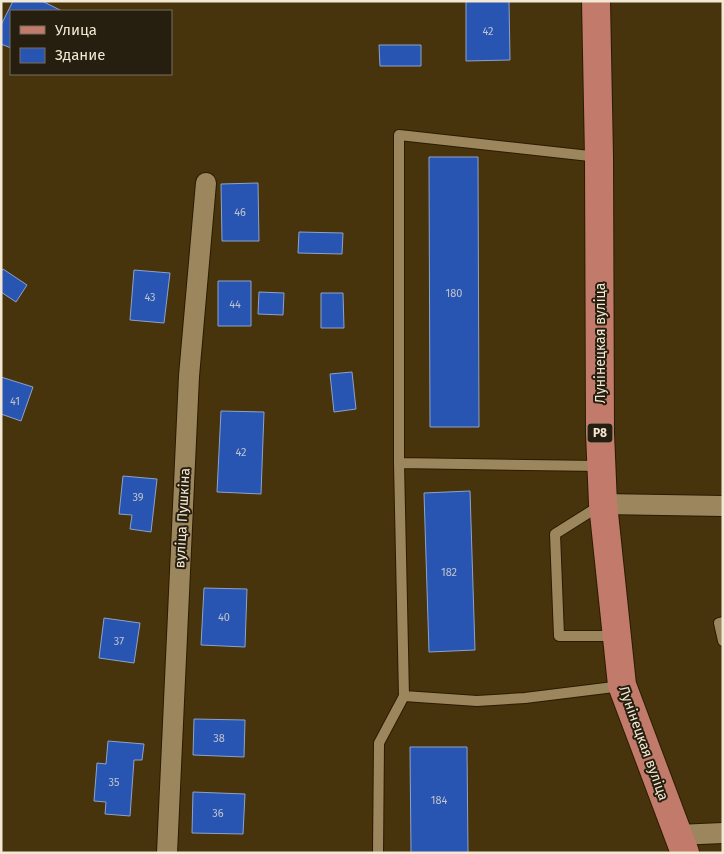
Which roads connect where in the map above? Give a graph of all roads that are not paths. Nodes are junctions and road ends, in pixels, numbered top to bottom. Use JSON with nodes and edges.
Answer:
{"nodes":[{"id":1,"x":596,"y":1,"type":"edge"},
{"id":2,"x":599,"y":157,"type":"junction"},
{"id":3,"x":206,"y":183,"type":"dead end"},
{"id":4,"x":399,"y":463,"type":"junction"},
{"id":5,"x":601,"y":466,"type":"junction"},
{"id":6,"x":603,"y":504,"type":"junction"},
{"id":7,"x":723,"y":506,"type":"edge"},
{"id":8,"x":723,"y":622,"type":"edge"},
{"id":9,"x":617,"y":636,"type":"junction"},
{"id":10,"x":723,"y":641,"type":"edge"},
{"id":11,"x":622,"y":686,"type":"junction"},
{"id":12,"x":404,"y":696,"type":"junction"},
{"id":13,"x":723,"y":833,"type":"edge"},
{"id":14,"x":681,"y":844,"type":"edge"},
{"id":15,"x":166,"y":853,"type":"edge"},
{"id":16,"x":378,"y":853,"type":"edge"}],
"edges":[{"from":1,"to":2,"type":"main road","name":"Лунінецкая вуліца","number":"Р8"},
{"from":2,"to":4,"type":"lane"},
{"from":2,"to":5,"type":"main road","name":"Лунінецкая вуліца","number":"Р8"},
{"from":3,"to":15,"type":"street","name":"вуліца Пушкіна"},
{"from":4,"to":5,"type":"lane"},
{"from":4,"to":12,"type":"lane"},
{"from":5,"to":6,"type":"main road","name":"Лунінецкая вуліца","number":"Р8"},
{"from":6,"to":7,"type":"street"},
{"from":6,"to":9,"type":"main road","name":"Лунінецкая вуліца","number":"Р8"},
{"from":6,"to":9,"type":"lane"},
{"from":8,"to":10,"type":"lane"},
{"from":9,"to":11,"type":"main road","name":"Лунінецкая вуліца","number":"Р8"},
{"from":11,"to":12,"type":"lane"},
{"from":11,"to":14,"type":"main road","name":"Лунінецкая вуліца","number":"Р8"},
{"from":12,"to":16,"type":"lane"},
{"from":13,"to":14,"type":"street"}]}
